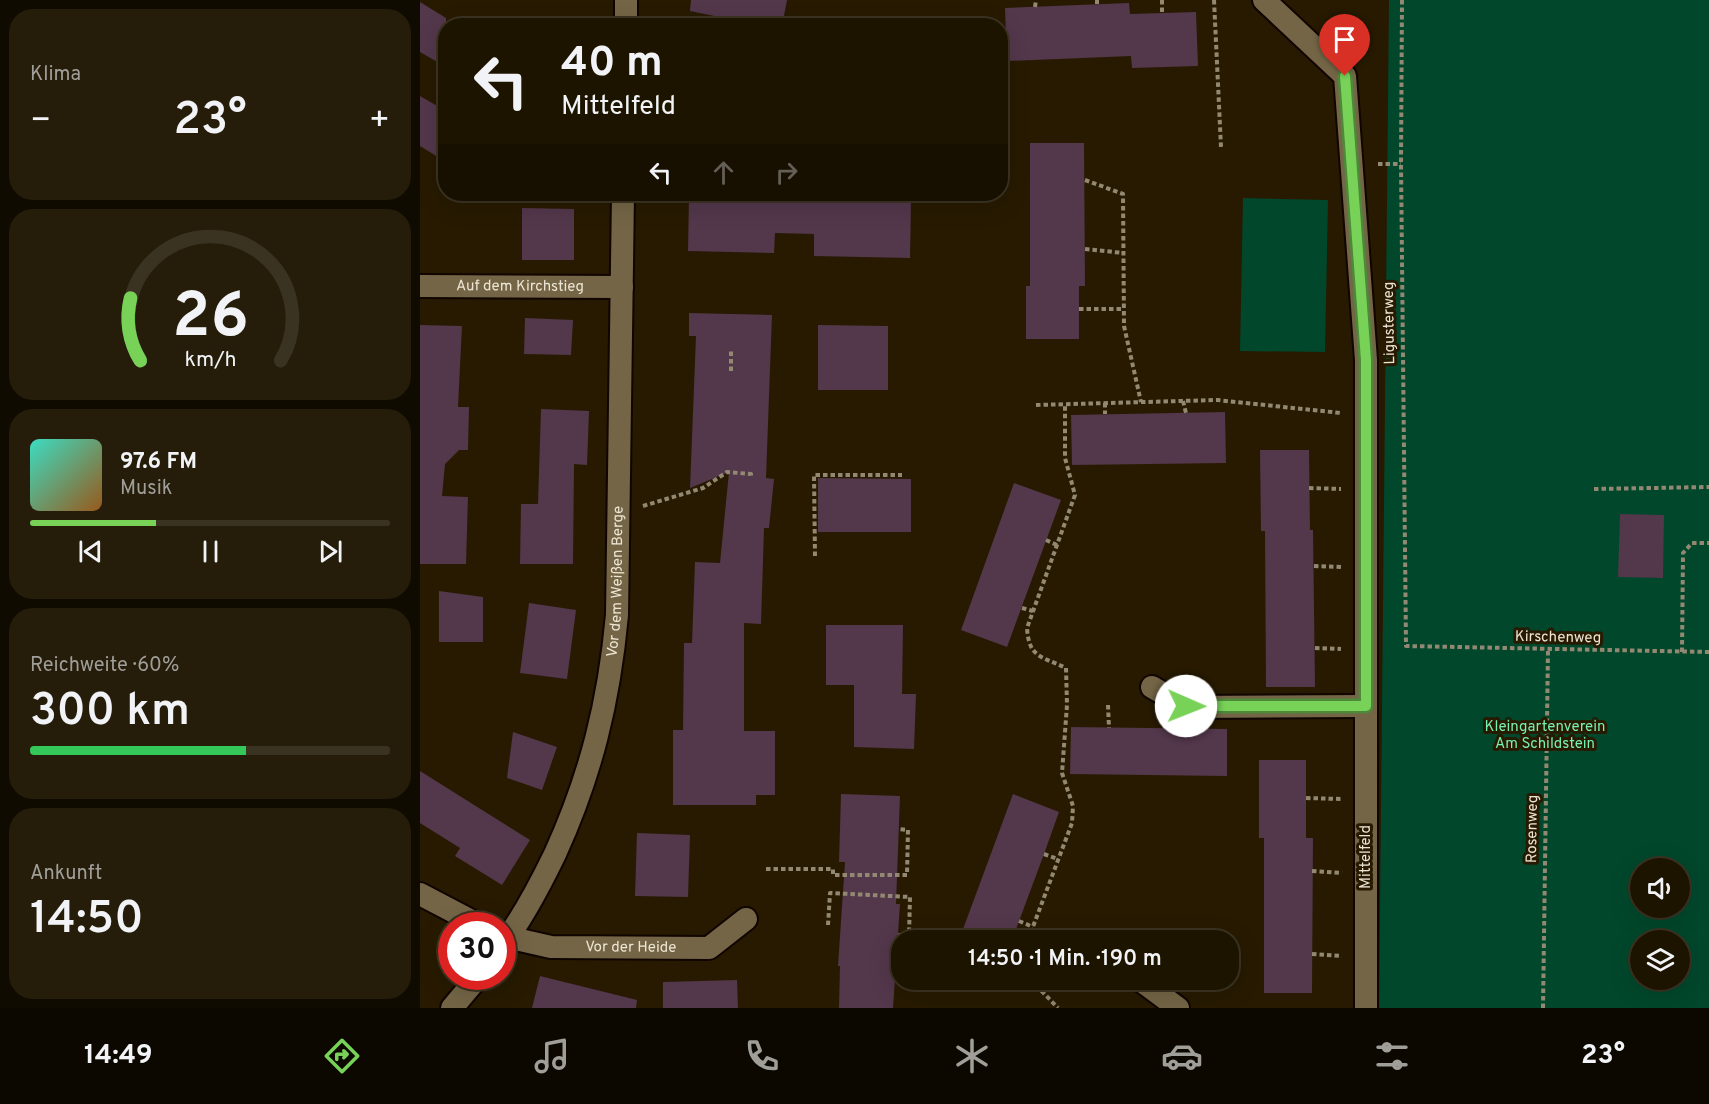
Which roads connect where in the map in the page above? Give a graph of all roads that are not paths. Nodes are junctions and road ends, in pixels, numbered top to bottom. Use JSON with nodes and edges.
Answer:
{"nodes":[{"id":1,"x":626,"y":0,"type":"edge"},
{"id":2,"x":1264,"y":0,"type":"edge"},
{"id":3,"x":626,"y":18,"type":"edge"},
{"id":4,"x":623,"y":201,"type":"edge"},
{"id":5,"x":420,"y":286,"type":"edge"},
{"id":6,"x":622,"y":287,"type":"junction"},
{"id":7,"x":1152,"y":687,"type":"dead end"},
{"id":8,"x":1366,"y":706,"type":"junction"},
{"id":9,"x":420,"y":894,"type":"edge"},
{"id":10,"x":454,"y":912,"type":"edge"},
{"id":11,"x":746,"y":919,"type":"dead end"},
{"id":12,"x":516,"y":922,"type":"edge"},
{"id":13,"x":516,"y":942,"type":"edge"},
{"id":14,"x":467,"y":990,"type":"edge"},
{"id":15,"x":1154,"y":990,"type":"edge"},
{"id":16,"x":452,"y":1008,"type":"edge"},
{"id":17,"x":1178,"y":1008,"type":"edge"},
{"id":18,"x":1366,"y":1008,"type":"edge"}],
"edges":[{"from":1,"to":3,"type":"street"},
{"from":2,"to":8,"type":"street","name":"Mittelfeld"},
{"from":4,"to":6,"type":"street","name":"Vor dem Weißen Berge"},
{"from":5,"to":6,"type":"street","name":"Auf dem Kirchstieg"},
{"from":6,"to":12,"type":"street","name":"Vor dem Weißen Berge"},
{"from":7,"to":8,"type":"street"},
{"from":8,"to":18,"type":"street","name":"Mittelfeld"},
{"from":9,"to":10,"type":"street"},
{"from":11,"to":13,"type":"street","name":"Vor der Heide"},
{"from":14,"to":16,"type":"street"},
{"from":15,"to":17,"type":"street"}]}
